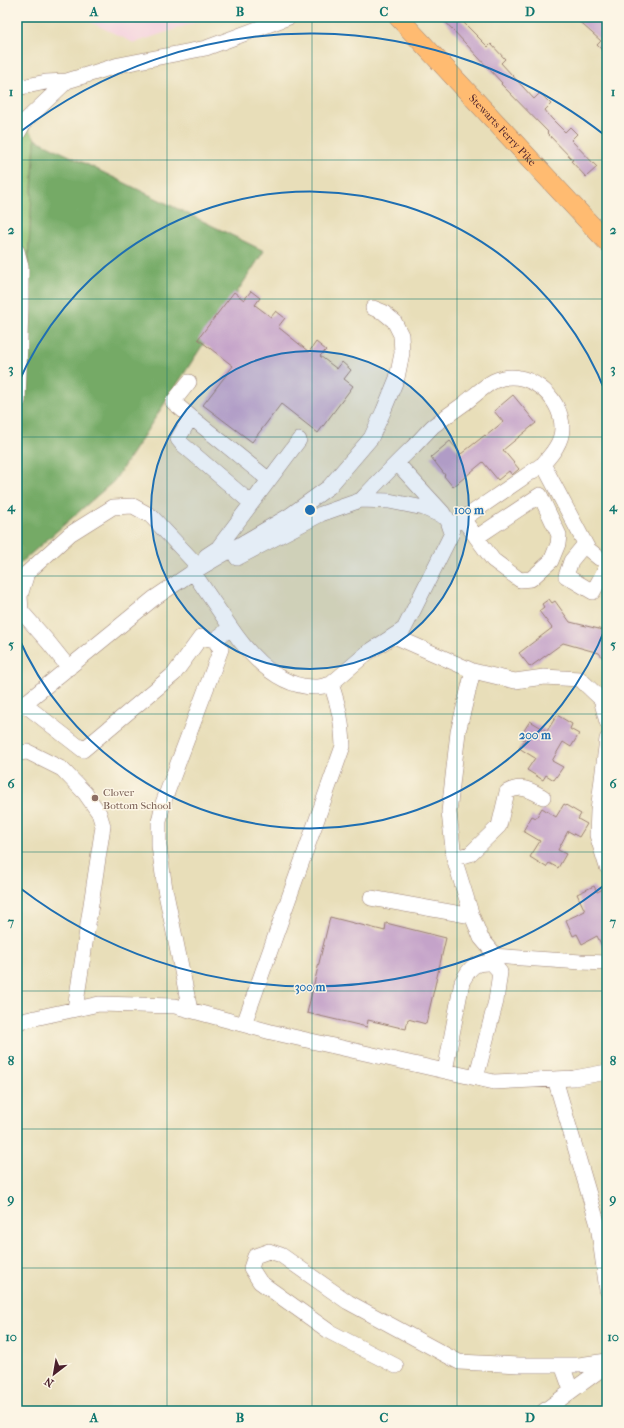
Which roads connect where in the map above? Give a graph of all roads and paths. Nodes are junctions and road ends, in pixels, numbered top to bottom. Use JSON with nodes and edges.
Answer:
{"nodes":[{"id":1,"x":289,"y":17,"type":"edge"},
{"id":2,"x":398,"y":17,"type":"edge"},
{"id":3,"x":67,"y":81,"type":"junction"},
{"id":4,"x":17,"y":88,"type":"edge"},
{"id":5,"x":17,"y":135,"type":"edge"},
{"id":6,"x":607,"y":242,"type":"edge"},
{"id":7,"x":17,"y":251,"type":"edge"},
{"id":8,"x":374,"y":308,"type":"dead end"},
{"id":9,"x":190,"y":382,"type":"dead end"},
{"id":10,"x":18,"y":401,"type":"edge"},
{"id":11,"x":190,"y":417,"type":"junction"},
{"id":12,"x":299,"y":440,"type":"dead end"},
{"id":13,"x":397,"y":463,"type":"junction"},
{"id":14,"x":543,"y":464,"type":"junction"},
{"id":15,"x":269,"y":480,"type":"junction"},
{"id":16,"x":361,"y":500,"type":"junction"},
{"id":17,"x":251,"y":503,"type":"junction"},
{"id":18,"x":463,"y":519,"type":"junction"},
{"id":19,"x":449,"y":522,"type":"junction"},
{"id":20,"x":477,"y":537,"type":"junction"},
{"id":21,"x":585,"y":544,"type":"junction"},
{"id":22,"x":607,"y":561,"type":"edge"},
{"id":23,"x":607,"y":566,"type":"edge"},
{"id":24,"x":195,"y":571,"type":"junction"},
{"id":25,"x":231,"y":628,"type":"junction"},
{"id":26,"x":394,"y":636,"type":"junction"},
{"id":27,"x":214,"y":640,"type":"junction"},
{"id":28,"x":69,"y":668,"type":"junction"},
{"id":29,"x":473,"y":671,"type":"junction"},
{"id":30,"x":331,"y":684,"type":"junction"},
{"id":31,"x":21,"y":707,"type":"edge"},
{"id":32,"x":607,"y":722,"type":"edge"},
{"id":33,"x":607,"y":739,"type":"edge"},
{"id":34,"x":17,"y":753,"type":"edge"},
{"id":35,"x":605,"y":772,"type":"edge"},
{"id":36,"x":543,"y":797,"type":"dead end"},
{"id":37,"x":454,"y":858,"type":"junction"},
{"id":38,"x":607,"y":867,"type":"edge"},
{"id":39,"x":371,"y":898,"type":"dead end"},
{"id":40,"x":472,"y":916,"type":"junction"},
{"id":41,"x":492,"y":960,"type":"junction"},
{"id":42,"x":607,"y":963,"type":"edge"},
{"id":43,"x":75,"y":1010,"type":"junction"},
{"id":44,"x":190,"y":1010,"type":"junction"},
{"id":45,"x":17,"y":1022,"type":"edge"},
{"id":46,"x":244,"y":1024,"type":"junction"},
{"id":47,"x":445,"y":1071,"type":"junction"},
{"id":48,"x":607,"y":1072,"type":"edge"},
{"id":49,"x":476,"y":1078,"type":"junction"},
{"id":50,"x":555,"y":1079,"type":"junction"},
{"id":51,"x":607,"y":1290,"type":"edge"},
{"id":52,"x":607,"y":1361,"type":"edge"},
{"id":53,"x":562,"y":1365,"type":"junction"},
{"id":54,"x":607,"y":1365,"type":"edge"},
{"id":55,"x":396,"y":1366,"type":"dead end"},
{"id":56,"x":571,"y":1390,"type":"junction"},
{"id":57,"x":544,"y":1411,"type":"edge"}],
"edges":[{"from":1,"to":3,"type":"street"},
{"from":2,"to":6,"type":"main road","name":"Stewarts Ferry Pike"},
{"from":3,"to":4,"type":"street"},
{"from":3,"to":5,"type":"street"},
{"from":7,"to":10,"type":"street"},
{"from":8,"to":24,"type":"street"},
{"from":9,"to":11,"type":"street"},
{"from":11,"to":15,"type":"street"},
{"from":11,"to":17,"type":"street"},
{"from":12,"to":15,"type":"street"},
{"from":13,"to":14,"type":"street"},
{"from":13,"to":16,"type":"street"},
{"from":13,"to":19,"type":"street"},
{"from":14,"to":18,"type":"street"},
{"from":14,"to":21,"type":"street"},
{"from":15,"to":17,"type":"street"},
{"from":16,"to":19,"type":"street"},
{"from":16,"to":24,"type":"street"},
{"from":17,"to":24,"type":"street"},
{"from":18,"to":19,"type":"street"},
{"from":18,"to":20,"type":"street"},
{"from":19,"to":26,"type":"street"},
{"from":20,"to":20,"type":"street"},
{"from":21,"to":22,"type":"street"},
{"from":21,"to":23,"type":"street"},
{"from":24,"to":25,"type":"street"},
{"from":24,"to":28,"type":"street"},
{"from":24,"to":28,"type":"street"},
{"from":25,"to":27,"type":"street"},
{"from":25,"to":30,"type":"street"},
{"from":26,"to":29,"type":"street"},
{"from":26,"to":30,"type":"street"},
{"from":27,"to":31,"type":"street"},
{"from":27,"to":44,"type":"street"},
{"from":28,"to":31,"type":"street"},
{"from":29,"to":32,"type":"street"},
{"from":29,"to":37,"type":"street"},
{"from":30,"to":46,"type":"street"},
{"from":33,"to":35,"type":"street"},
{"from":34,"to":43,"type":"street"},
{"from":35,"to":38,"type":"street"},
{"from":36,"to":37,"type":"street"},
{"from":37,"to":40,"type":"street"},
{"from":39,"to":40,"type":"street"},
{"from":40,"to":41,"type":"street"},
{"from":41,"to":42,"type":"street"},
{"from":41,"to":47,"type":"street"},
{"from":41,"to":49,"type":"street"},
{"from":43,"to":44,"type":"street"},
{"from":43,"to":45,"type":"street"},
{"from":44,"to":46,"type":"street"},
{"from":46,"to":47,"type":"street"},
{"from":47,"to":49,"type":"street"},
{"from":48,"to":50,"type":"street"},
{"from":49,"to":50,"type":"street"},
{"from":50,"to":51,"type":"street"},
{"from":52,"to":53,"type":"street"},
{"from":53,"to":55,"type":"street"},
{"from":53,"to":56,"type":"street"},
{"from":54,"to":56,"type":"street"},
{"from":56,"to":57,"type":"street"}]}
